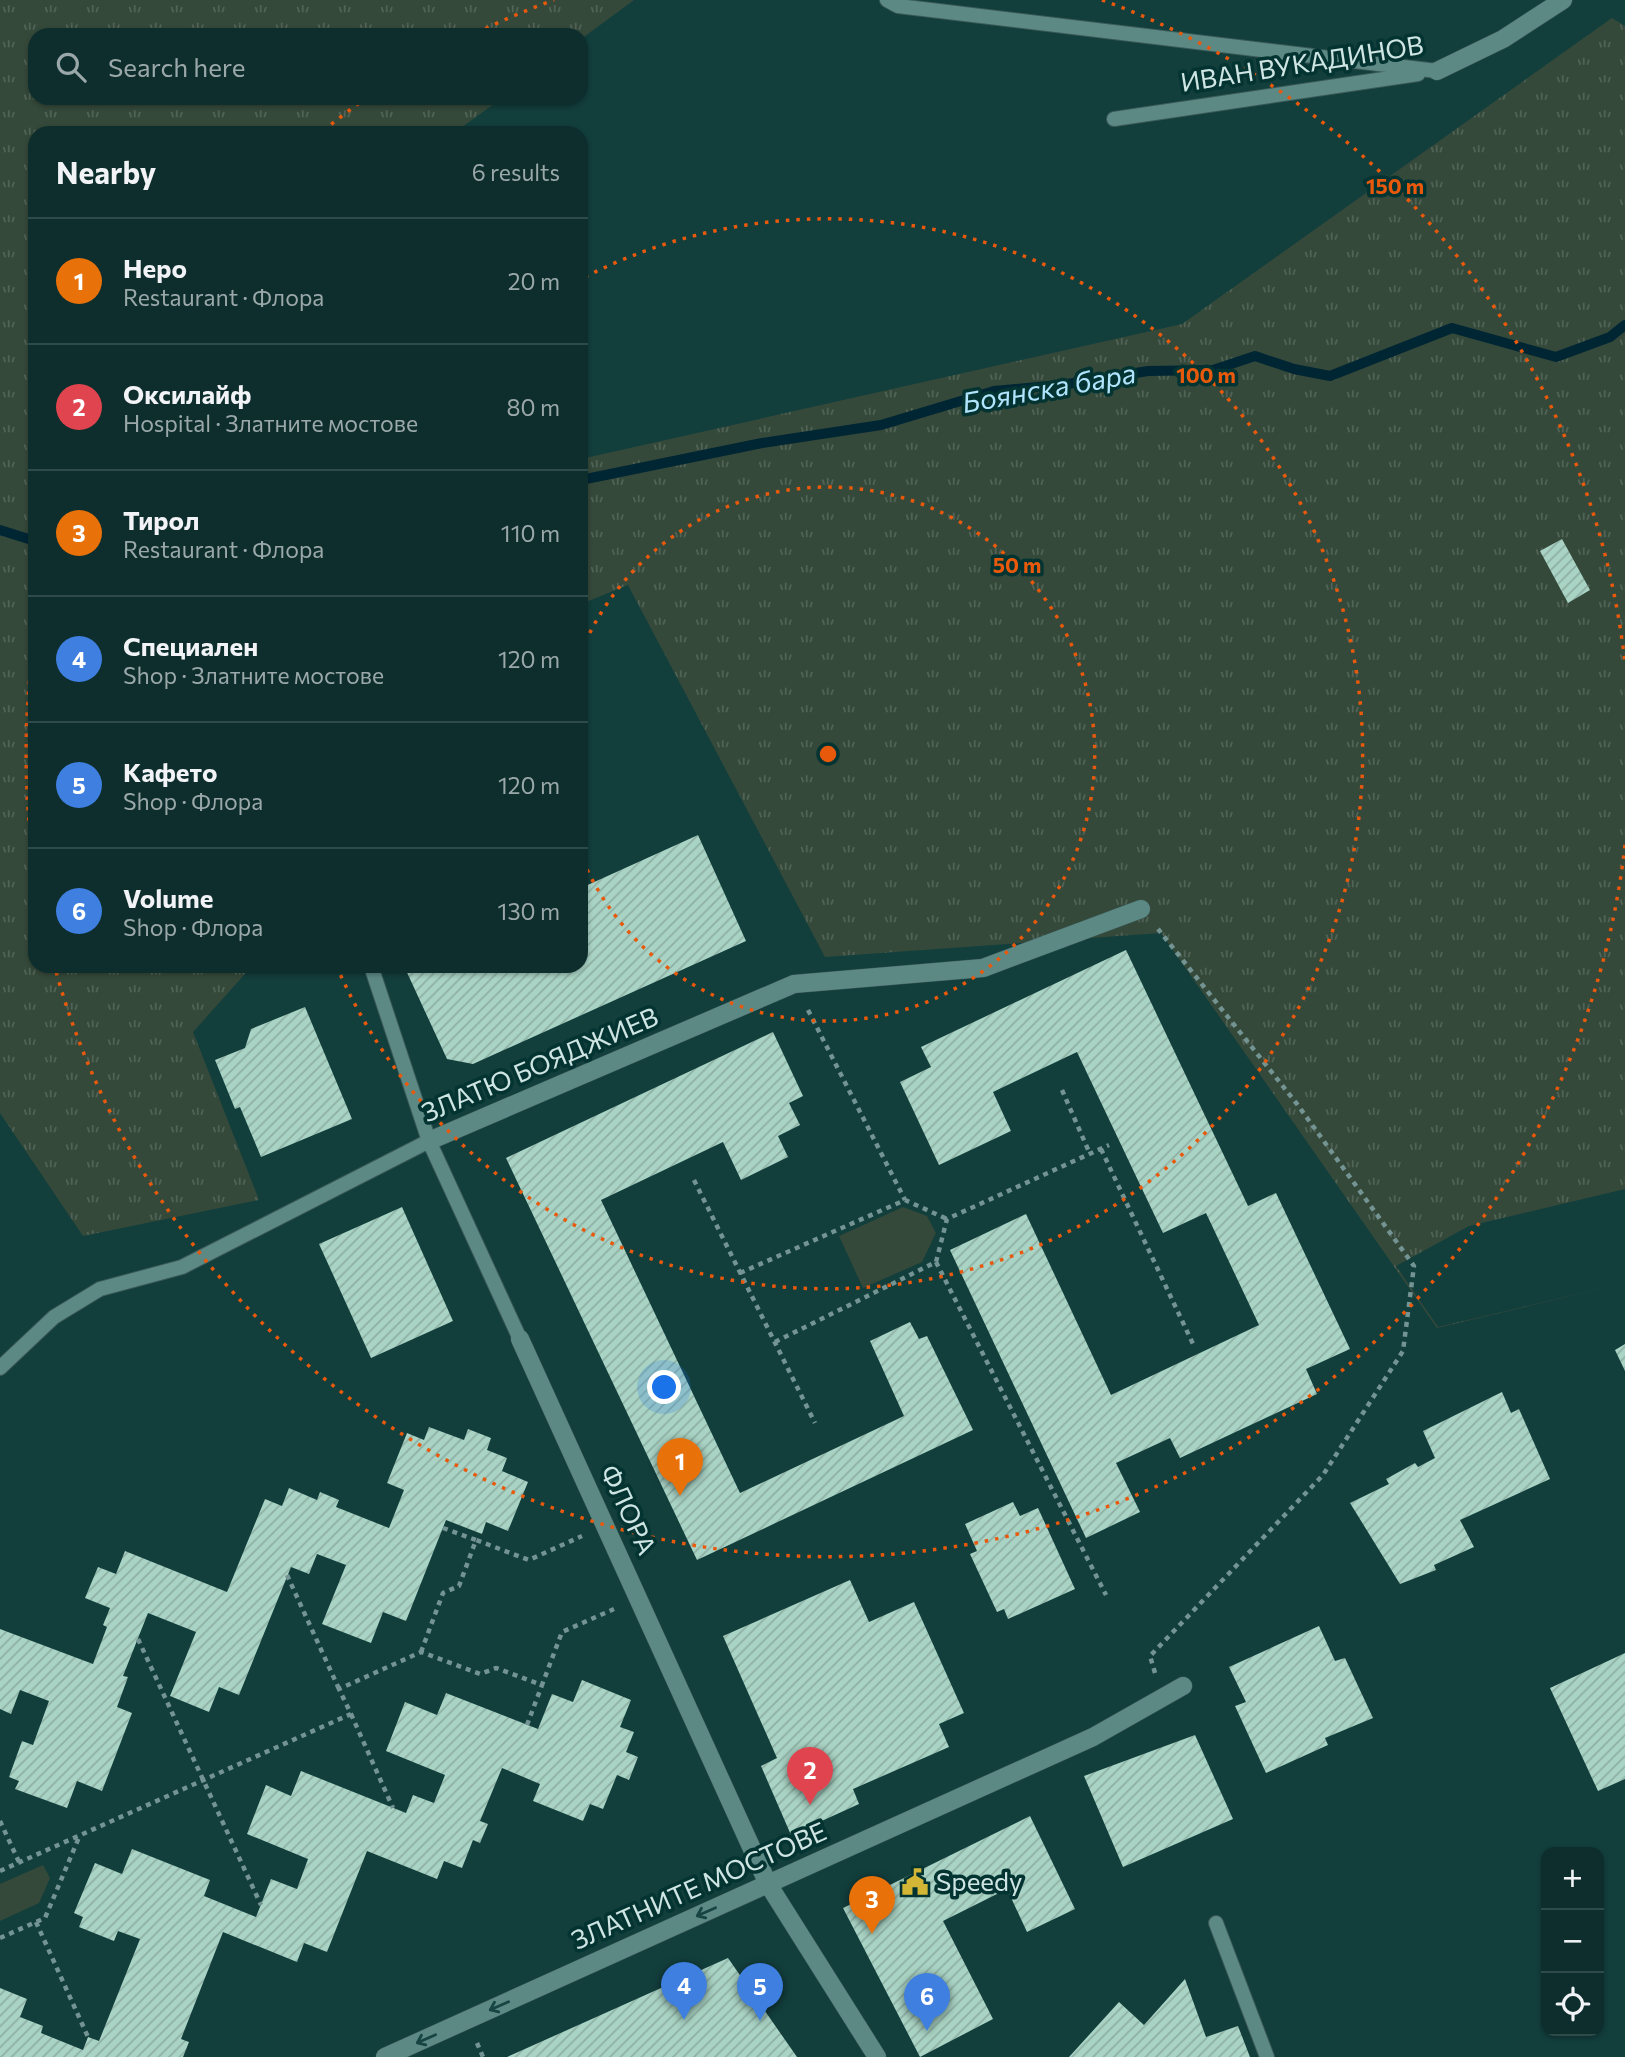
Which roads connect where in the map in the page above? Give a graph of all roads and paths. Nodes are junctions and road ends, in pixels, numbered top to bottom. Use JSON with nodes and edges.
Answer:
{"nodes":[{"id":1,"x":887,"y":0,"type":"edge"},
{"id":2,"x":1563,"y":0,"type":"edge"},
{"id":3,"x":1437,"y":71,"type":"junction"},
{"id":4,"x":1114,"y":119,"type":"dead end"},
{"id":5,"x":1141,"y":909,"type":"joint"},
{"id":6,"x":374,"y":973,"type":"edge"},
{"id":7,"x":794,"y":984,"type":"junction"},
{"id":8,"x":1062,"y":1090,"type":"dead end"},
{"id":9,"x":429,"y":1141,"type":"junction"},
{"id":10,"x":1109,"y":1145,"type":"dead end"},
{"id":11,"x":1101,"y":1149,"type":"junction"},
{"id":12,"x":1090,"y":1154,"type":"junction"},
{"id":13,"x":694,"y":1180,"type":"dead end"},
{"id":14,"x":905,"y":1200,"type":"junction"},
{"id":15,"x":947,"y":1219,"type":"junction"},
{"id":16,"x":936,"y":1262,"type":"junction"},
{"id":17,"x":740,"y":1273,"type":"junction"},
{"id":18,"x":520,"y":1339,"type":"joint"},
{"id":19,"x":775,"y":1342,"type":"junction"},
{"id":20,"x":1195,"y":1346,"type":"dead end"},
{"id":21,"x":0,"y":1368,"type":"edge"},
{"id":22,"x":815,"y":1423,"type":"dead end"},
{"id":23,"x":606,"y":1526,"type":"junction"},
{"id":24,"x":443,"y":1528,"type":"dead end"},
{"id":25,"x":476,"y":1540,"type":"junction"},
{"id":26,"x":287,"y":1575,"type":"dead end"},
{"id":27,"x":1106,"y":1595,"type":"dead end"},
{"id":28,"x":639,"y":1598,"type":"junction"},
{"id":29,"x":138,"y":1639,"type":"dead end"},
{"id":30,"x":421,"y":1652,"type":"junction"},
{"id":31,"x":542,"y":1685,"type":"junction"},
{"id":32,"x":1183,"y":1686,"type":"dead end"},
{"id":33,"x":339,"y":1689,"type":"junction"},
{"id":34,"x":1155,"y":1702,"type":"junction"},
{"id":35,"x":351,"y":1714,"type":"junction"},
{"id":36,"x":527,"y":1725,"type":"dead end"},
{"id":37,"x":204,"y":1780,"type":"junction"},
{"id":38,"x":393,"y":1808,"type":"dead end"},
{"id":39,"x":0,"y":1821,"type":"edge"},
{"id":40,"x":80,"y":1835,"type":"junction"},
{"id":41,"x":19,"y":1862,"type":"junction"},
{"id":42,"x":0,"y":1871,"type":"edge"},
{"id":43,"x":768,"y":1884,"type":"junction"},
{"id":44,"x":261,"y":1905,"type":"dead end"},
{"id":45,"x":36,"y":1922,"type":"junction"},
{"id":46,"x":1216,"y":1923,"type":"dead end"},
{"id":47,"x":0,"y":1938,"type":"edge"},
{"id":48,"x":88,"y":2037,"type":"dead end"},
{"id":49,"x":385,"y":2057,"type":"edge"},
{"id":50,"x":877,"y":2057,"type":"edge"},
{"id":51,"x":1267,"y":2057,"type":"edge"}],
"edges":[{"from":1,"to":3,"type":"lane"},
{"from":2,"to":3,"type":"street","name":"ИВАН ВУКАДИНОВ"},
{"from":3,"to":4,"type":"lane","name":"ИВАН ВУКАДИНОВ"},
{"from":5,"to":7,"type":"street","name":"ЗЛАТЮ БОЯДЖИЕВ"},
{"from":5,"to":34,"type":"path"},
{"from":6,"to":9,"type":"lane","name":"ФЛОРА"},
{"from":7,"to":9,"type":"street","name":"ЗЛАТЮ БОЯДЖИЕВ"},
{"from":7,"to":14,"type":"path"},
{"from":8,"to":12,"type":"path"},
{"from":9,"to":18,"type":"lane","name":"ФЛОРА"},
{"from":9,"to":21,"type":"lane","name":"ЗЛАТЮ БОЯДЖИЕВ"},
{"from":10,"to":11,"type":"path"},
{"from":11,"to":12,"type":"path"},
{"from":11,"to":20,"type":"path"},
{"from":12,"to":15,"type":"path"},
{"from":13,"to":17,"type":"path"},
{"from":14,"to":15,"type":"path"},
{"from":14,"to":17,"type":"path"},
{"from":15,"to":16,"type":"path"},
{"from":16,"to":19,"type":"path"},
{"from":16,"to":27,"type":"path"},
{"from":17,"to":19,"type":"path"},
{"from":18,"to":23,"type":"street","name":"ФЛОРА"},
{"from":19,"to":22,"type":"path"},
{"from":23,"to":25,"type":"path"},
{"from":23,"to":28,"type":"street","name":"ФЛОРА"},
{"from":24,"to":25,"type":"path"},
{"from":25,"to":30,"type":"path"},
{"from":26,"to":33,"type":"path"},
{"from":28,"to":31,"type":"path"},
{"from":28,"to":43,"type":"street","name":"ФЛОРА"},
{"from":29,"to":37,"type":"path"},
{"from":30,"to":31,"type":"path"},
{"from":30,"to":33,"type":"path"},
{"from":31,"to":36,"type":"path"},
{"from":32,"to":34,"type":"street","name":"ЗЛАТНИТЕ МОСТОВЕ"},
{"from":33,"to":35,"type":"path"},
{"from":34,"to":43,"type":"street","name":"ЗЛАТНИТЕ МОСТОВЕ"},
{"from":35,"to":37,"type":"path"},
{"from":35,"to":38,"type":"path"},
{"from":37,"to":40,"type":"path"},
{"from":37,"to":44,"type":"path"},
{"from":39,"to":41,"type":"path"},
{"from":40,"to":41,"type":"path"},
{"from":40,"to":45,"type":"path"},
{"from":41,"to":42,"type":"path"},
{"from":43,"to":49,"type":"street","name":"ЗЛАТНИТЕ МОСТОВЕ","one_way":true},
{"from":43,"to":50,"type":"street","name":"ФЛОРА"},
{"from":45,"to":47,"type":"path"},
{"from":45,"to":48,"type":"path"},
{"from":46,"to":51,"type":"lane"}]}
